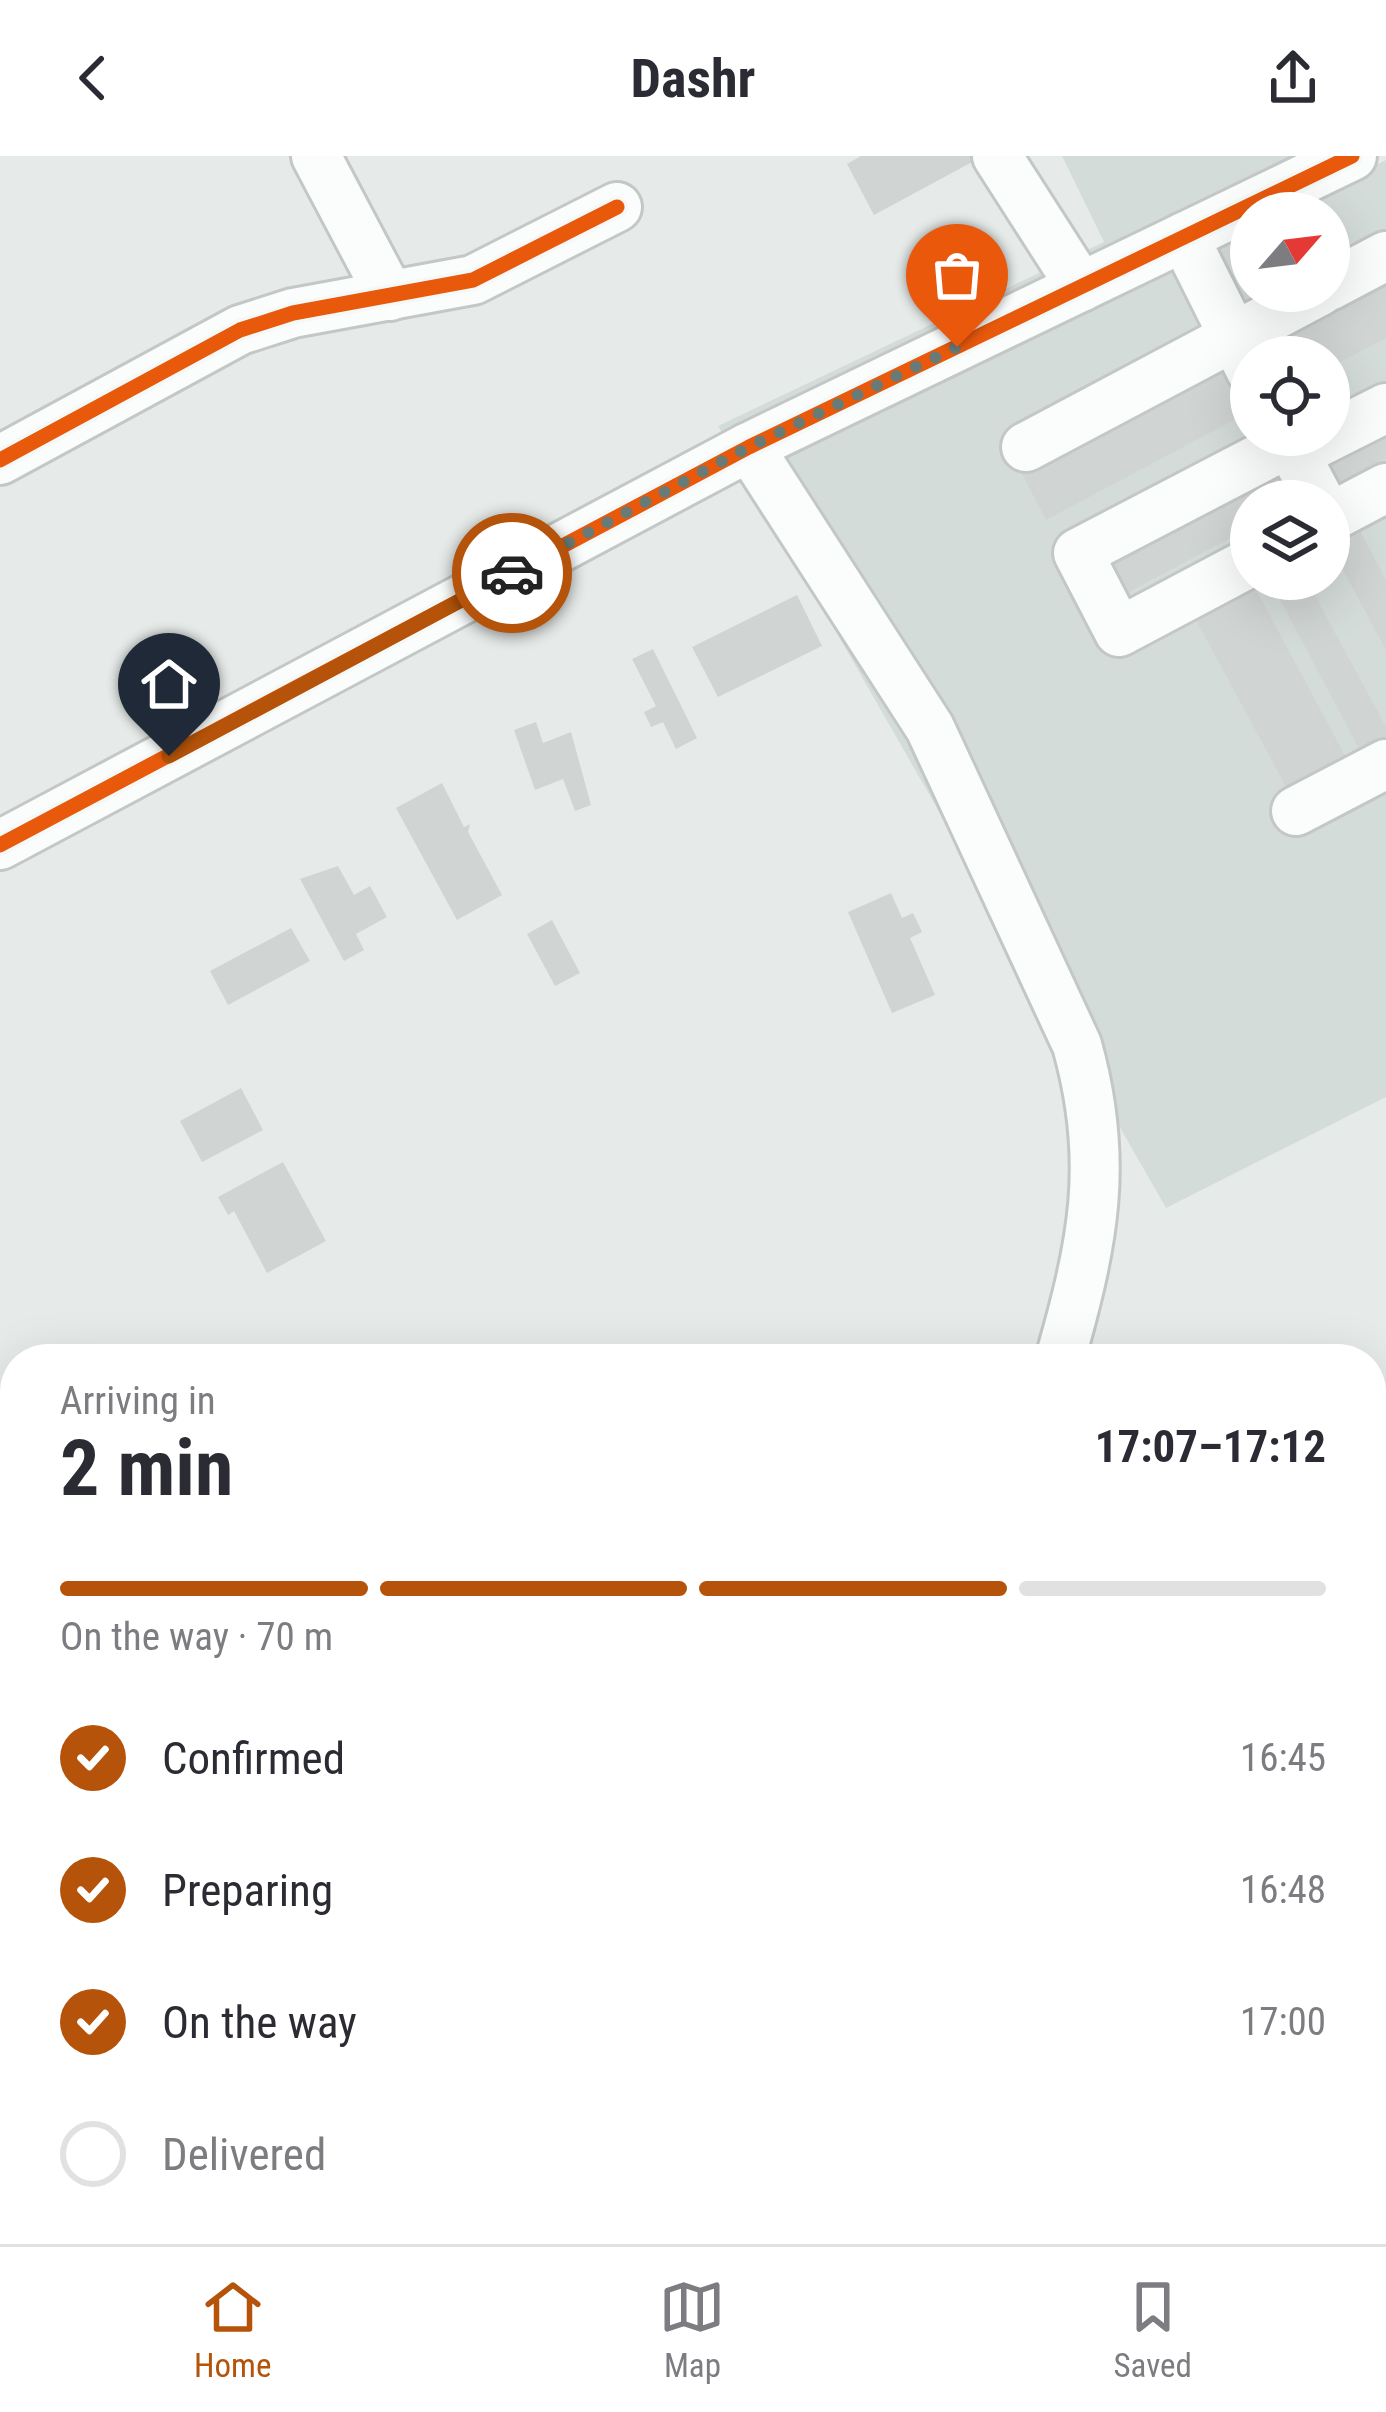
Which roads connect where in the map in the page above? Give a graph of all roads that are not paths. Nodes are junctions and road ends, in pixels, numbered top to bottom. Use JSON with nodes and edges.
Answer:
{"nodes":[{"id":1,"x":316,"y":156,"type":"edge"},
{"id":2,"x":997,"y":156,"type":"edge"},
{"id":3,"x":1332,"y":161,"type":"edge"},
{"id":4,"x":617,"y":207,"type":"dead end"},
{"id":5,"x":1184,"y":237,"type":"junction"},
{"id":6,"x":1386,"y":256,"type":"edge"},
{"id":7,"x":1350,"y":275,"type":"edge"},
{"id":8,"x":1081,"y":287,"type":"junction"},
{"id":9,"x":390,"y":296,"type":"junction"},
{"id":10,"x":1294,"y":312,"type":"edge"},
{"id":11,"x":1233,"y":336,"type":"edge"},
{"id":12,"x":1264,"y":336,"type":"edge"},
{"id":13,"x":1230,"y":359,"type":"edge"},
{"id":14,"x":1386,"y":407,"type":"edge"},
{"id":15,"x":1350,"y":421,"type":"edge"},
{"id":16,"x":749,"y":447,"type":"junction"},
{"id":17,"x":1026,"y":447,"type":"dead end"},
{"id":18,"x":1267,"y":456,"type":"edge"},
{"id":19,"x":0,"y":460,"type":"edge"},
{"id":20,"x":1386,"y":488,"type":"edge"},
{"id":21,"x":1350,"y":507,"type":"edge"},
{"id":22,"x":1230,"y":573,"type":"edge"},
{"id":23,"x":1386,"y":764,"type":"edge"},
{"id":24,"x":1296,"y":811,"type":"dead end"},
{"id":25,"x":0,"y":845,"type":"edge"},
{"id":26,"x":1064,"y":1344,"type":"edge"}],
"edges":[{"from":1,"to":9,"type":"street"},
{"from":2,"to":8,"type":"street"},
{"from":3,"to":5,"type":"street"},
{"from":4,"to":9,"type":"street"},
{"from":5,"to":8,"type":"street"},
{"from":5,"to":11,"type":"street"},
{"from":6,"to":7,"type":"street"},
{"from":8,"to":16,"type":"street"},
{"from":9,"to":19,"type":"street"},
{"from":10,"to":12,"type":"street"},
{"from":13,"to":17,"type":"street"},
{"from":14,"to":15,"type":"street"},
{"from":16,"to":25,"type":"street"},
{"from":16,"to":26,"type":"street"},
{"from":18,"to":22,"type":"street"},
{"from":20,"to":21,"type":"street"},
{"from":23,"to":24,"type":"street"}]}
